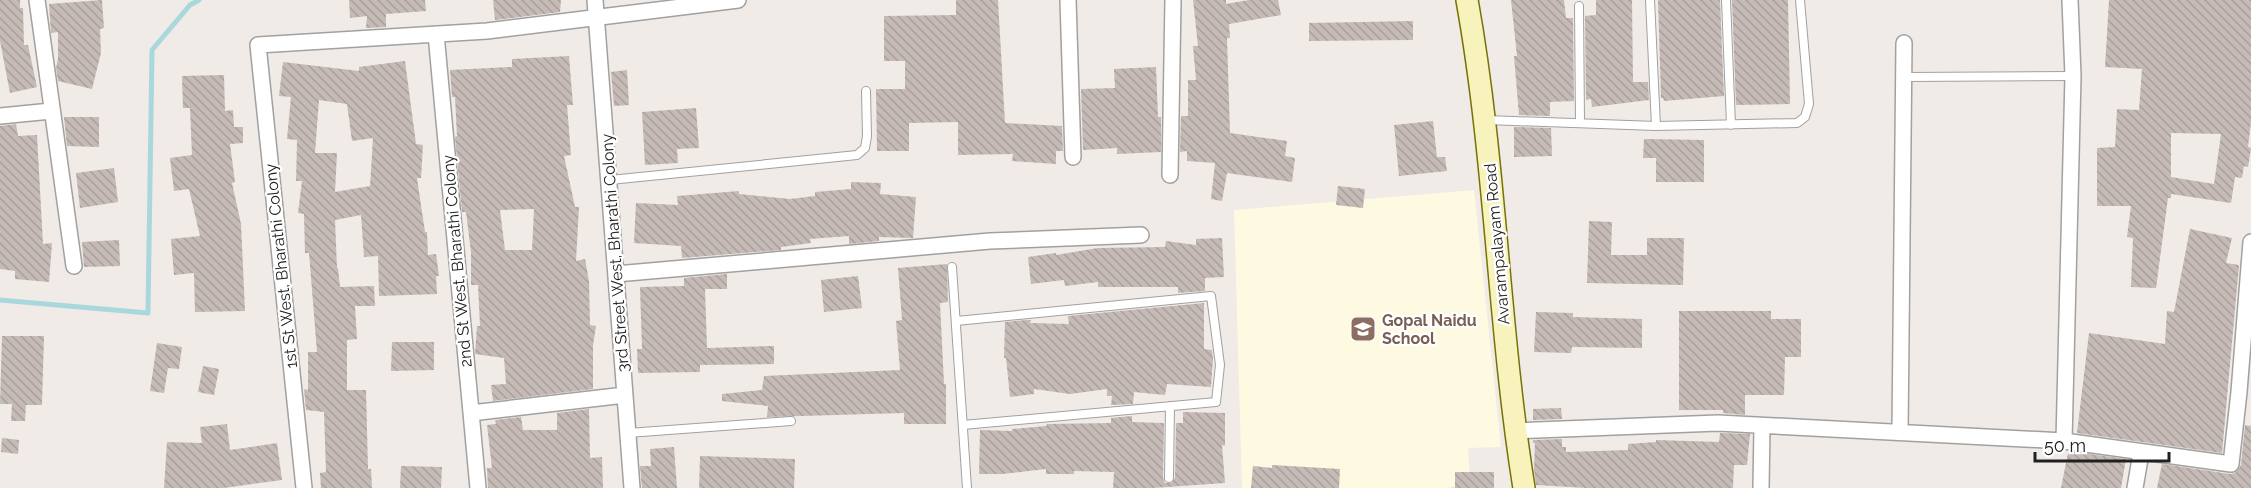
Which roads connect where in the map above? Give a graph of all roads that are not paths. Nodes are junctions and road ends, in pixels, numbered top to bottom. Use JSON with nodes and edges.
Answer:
{"nodes":[{"id":1,"x":37,"y":0,"type":"edge"},
{"id":2,"x":595,"y":0,"type":"edge"},
{"id":3,"x":738,"y":0,"type":"edge"},
{"id":4,"x":1068,"y":0,"type":"edge"},
{"id":5,"x":1173,"y":0,"type":"edge"},
{"id":6,"x":1467,"y":0,"type":"edge"},
{"id":7,"x":1650,"y":0,"type":"edge"},
{"id":8,"x":1726,"y":0,"type":"edge"},
{"id":9,"x":1800,"y":0,"type":"edge"},
{"id":10,"x":2070,"y":0,"type":"edge"},
{"id":11,"x":1579,"y":6,"type":"dead end"},
{"id":12,"x":598,"y":18,"type":"junction"},
{"id":13,"x":436,"y":34,"type":"junction"},
{"id":14,"x":1904,"y":43,"type":"dead end"},
{"id":15,"x":2073,"y":76,"type":"junction"},
{"id":16,"x":1905,"y":77,"type":"junction"},
{"id":17,"x":866,"y":91,"type":"dead end"},
{"id":18,"x":51,"y":111,"type":"junction"},
{"id":19,"x":0,"y":116,"type":"edge"},
{"id":20,"x":1485,"y":120,"type":"junction"},
{"id":21,"x":1580,"y":123,"type":"junction"},
{"id":22,"x":1731,"y":125,"type":"junction"},
{"id":23,"x":1656,"y":126,"type":"junction"},
{"id":24,"x":1073,"y":157,"type":"dead end"},
{"id":25,"x":1170,"y":175,"type":"dead end"},
{"id":26,"x":610,"y":180,"type":"junction"},
{"id":27,"x":1141,"y":235,"type":"dead end"},
{"id":28,"x":2251,"y":242,"type":"edge"},
{"id":29,"x":74,"y":266,"type":"dead end"},
{"id":30,"x":952,"y":267,"type":"dead end"},
{"id":31,"x":616,"y":274,"type":"junction"},
{"id":32,"x":956,"y":321,"type":"junction"},
{"id":33,"x":2245,"y":392,"type":"edge"},
{"id":34,"x":625,"y":395,"type":"junction"},
{"id":35,"x":1170,"y":406,"type":"junction"},
{"id":36,"x":471,"y":413,"type":"junction"},
{"id":37,"x":791,"y":421,"type":"dead end"},
{"id":38,"x":963,"y":425,"type":"junction"},
{"id":39,"x":1762,"y":426,"type":"junction"},
{"id":40,"x":1515,"y":430,"type":"junction"},
{"id":41,"x":1900,"y":431,"type":"junction"},
{"id":42,"x":628,"y":433,"type":"junction"},
{"id":43,"x":2064,"y":441,"type":"junction"},
{"id":44,"x":2140,"y":453,"type":"junction"},
{"id":45,"x":1169,"y":478,"type":"dead end"},
{"id":46,"x":304,"y":488,"type":"edge"},
{"id":47,"x":478,"y":488,"type":"edge"},
{"id":48,"x":632,"y":488,"type":"edge"},
{"id":49,"x":967,"y":488,"type":"edge"},
{"id":50,"x":1524,"y":488,"type":"edge"},
{"id":51,"x":1761,"y":488,"type":"edge"},
{"id":52,"x":2135,"y":488,"type":"edge"}],
"edges":[{"from":1,"to":18,"type":"street"},
{"from":2,"to":12,"type":"street","name":"3rd Street West, Bharathi Colony"},
{"from":3,"to":12,"type":"street"},
{"from":4,"to":24,"type":"street"},
{"from":5,"to":25,"type":"street"},
{"from":6,"to":20,"type":"street","name":"Avarampalayam Road"},
{"from":7,"to":23,"type":"lane"},
{"from":8,"to":22,"type":"lane"},
{"from":9,"to":22,"type":"lane"},
{"from":10,"to":15,"type":"street"},
{"from":11,"to":21,"type":"lane"},
{"from":12,"to":13,"type":"street"},
{"from":12,"to":26,"type":"street","name":"3rd Street West, Bharathi Colony"},
{"from":13,"to":36,"type":"street","name":"2nd St West, Bharathi Colony"},
{"from":13,"to":46,"type":"street","name":"1st St West, Bharathi Colony"},
{"from":14,"to":16,"type":"street"},
{"from":15,"to":16,"type":"lane"},
{"from":15,"to":43,"type":"street"},
{"from":16,"to":41,"type":"street"},
{"from":17,"to":26,"type":"lane"},
{"from":18,"to":19,"type":"street"},
{"from":18,"to":29,"type":"street"},
{"from":20,"to":21,"type":"lane"},
{"from":20,"to":40,"type":"street","name":"Avarampalayam Road"},
{"from":21,"to":23,"type":"lane"},
{"from":22,"to":23,"type":"lane"},
{"from":26,"to":31,"type":"street","name":"3rd Street West, Bharathi Colony"},
{"from":27,"to":31,"type":"street"},
{"from":28,"to":33,"type":"street"},
{"from":30,"to":32,"type":"lane"},
{"from":31,"to":34,"type":"street","name":"3rd Street West, Bharathi Colony"},
{"from":32,"to":35,"type":"lane"},
{"from":32,"to":38,"type":"lane"},
{"from":33,"to":44,"type":"street"},
{"from":34,"to":36,"type":"street"},
{"from":34,"to":42,"type":"street","name":"3rd Street West, Bharathi Colony"},
{"from":35,"to":38,"type":"lane"},
{"from":35,"to":45,"type":"lane"},
{"from":36,"to":47,"type":"street","name":"2nd St West, Bharathi Colony"},
{"from":37,"to":42,"type":"lane"},
{"from":38,"to":49,"type":"lane"},
{"from":39,"to":40,"type":"street"},
{"from":39,"to":41,"type":"street"},
{"from":39,"to":51,"type":"street"},
{"from":40,"to":50,"type":"street","name":"Avarampalayam Road"},
{"from":41,"to":43,"type":"street"},
{"from":42,"to":48,"type":"street","name":"3rd Street West, Bharathi Colony"},
{"from":43,"to":44,"type":"street"},
{"from":44,"to":52,"type":"street"}]}
